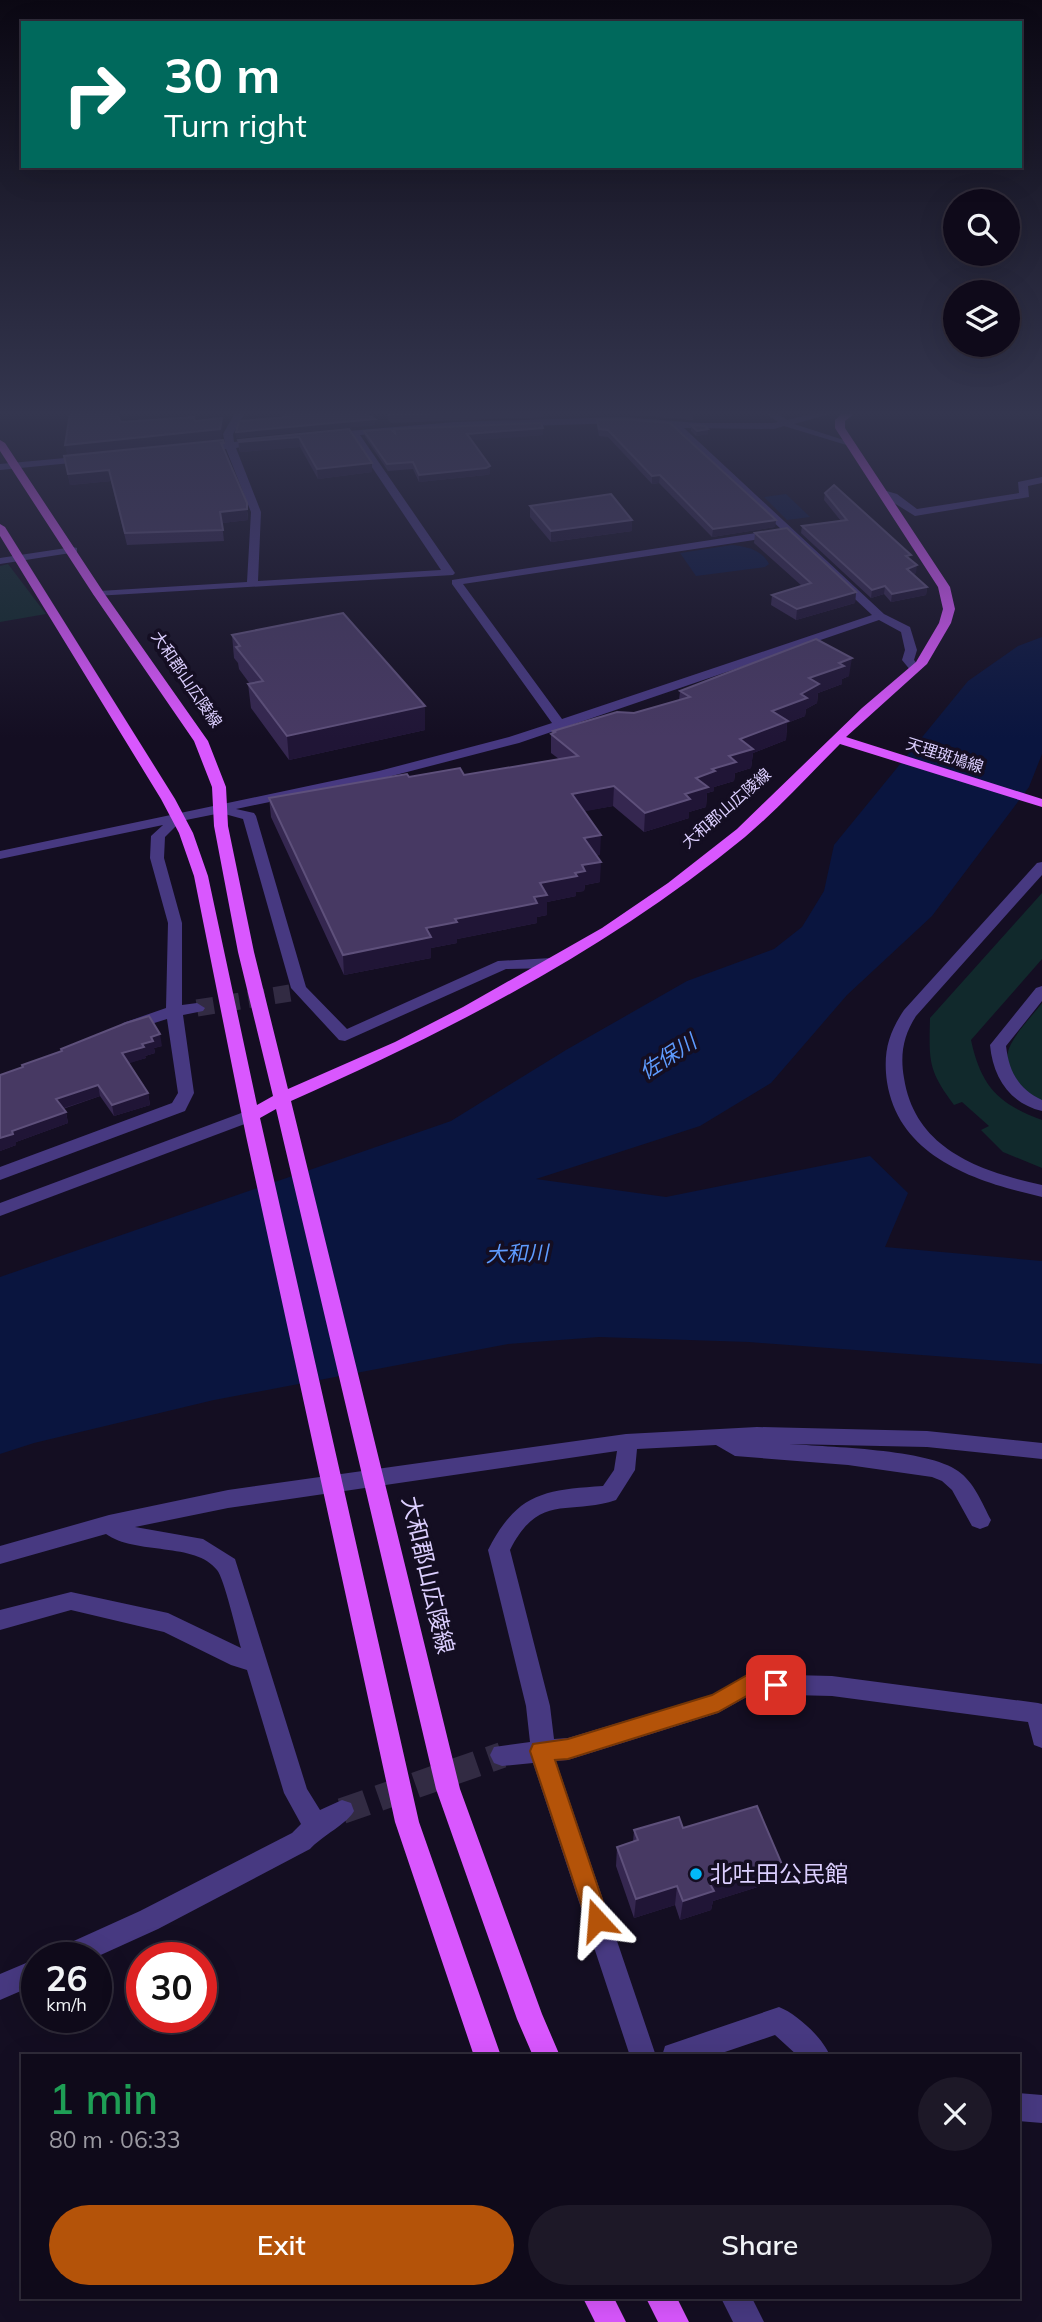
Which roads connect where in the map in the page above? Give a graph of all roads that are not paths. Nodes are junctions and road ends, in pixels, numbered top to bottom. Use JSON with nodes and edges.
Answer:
{"nodes":[{"id":1,"x":53,"y":521,"type":"edge"},
{"id":2,"x":256,"y":521,"type":"edge"},
{"id":3,"x":414,"y":521,"type":"edge"},
{"id":4,"x":780,"y":521,"type":"edge"},
{"id":5,"x":902,"y":521,"type":"edge"},
{"id":6,"x":0,"y":527,"type":"edge"},
{"id":7,"x":791,"y":531,"type":"junction"},
{"id":8,"x":73,"y":550,"type":"junction"},
{"id":9,"x":20,"y":558,"type":"junction"},
{"id":10,"x":0,"y":561,"type":"edge"},
{"id":11,"x":252,"y":585,"type":"junction"},
{"id":12,"x":99,"y":594,"type":"junction"},
{"id":13,"x":880,"y":616,"type":"junction"},
{"id":14,"x":915,"y":668,"type":"junction"},
{"id":15,"x":560,"y":724,"type":"junction"},
{"id":16,"x":838,"y":739,"type":"junction"},
{"id":17,"x":1039,"y":803,"type":"edge"},
{"id":18,"x":220,"y":811,"type":"junction"},
{"id":19,"x":178,"y":819,"type":"junction"},
{"id":20,"x":0,"y":855,"type":"edge"},
{"id":21,"x":1042,"y":866,"type":"edge"},
{"id":22,"x":551,"y":963,"type":"junction"},
{"id":23,"x":1042,"y":991,"type":"edge"},
{"id":24,"x":197,"y":1008,"type":"tunnel mouth"},
{"id":25,"x":174,"y":1012,"type":"junction"},
{"id":26,"x":118,"y":1029,"type":"edge"},
{"id":27,"x":283,"y":1098,"type":"junction"},
{"id":28,"x":1042,"y":1106,"type":"edge"},
{"id":29,"x":252,"y":1115,"type":"junction"},
{"id":30,"x":0,"y":1174,"type":"edge"},
{"id":31,"x":1042,"y":1191,"type":"edge"},
{"id":32,"x":0,"y":1210,"type":"edge"},
{"id":33,"x":721,"y":1438,"type":"junction"},
{"id":34,"x":626,"y":1442,"type":"junction"},
{"id":35,"x":1042,"y":1451,"type":"edge"},
{"id":36,"x":375,"y":1478,"type":"junction"},
{"id":37,"x":333,"y":1484,"type":"junction"},
{"id":38,"x":980,"y":1520,"type":"dead end"},
{"id":39,"x":109,"y":1524,"type":"junction"},
{"id":40,"x":0,"y":1555,"type":"edge"},
{"id":41,"x":0,"y":1620,"type":"edge"},
{"id":42,"x":257,"y":1662,"type":"junction"},
{"id":43,"x":1042,"y":1737,"type":"edge"},
{"id":44,"x":541,"y":1751,"type":"junction"},
{"id":45,"x":502,"y":1755,"type":"tunnel mouth"},
{"id":46,"x":342,"y":1811,"type":"tunnel mouth"},
{"id":47,"x":316,"y":1826,"type":"junction"},
{"id":48,"x":100,"y":1942,"type":"edge"},
{"id":49,"x":21,"y":1978,"type":"edge"},
{"id":50,"x":0,"y":1987,"type":"edge"},
{"id":51,"x":486,"y":2054,"type":"edge"},
{"id":52,"x":546,"y":2054,"type":"edge"},
{"id":53,"x":642,"y":2054,"type":"edge"},
{"id":54,"x":680,"y":2054,"type":"edge"},
{"id":55,"x":815,"y":2054,"type":"edge"},
{"id":56,"x":1020,"y":2107,"type":"edge"},
{"id":57,"x":1042,"y":2109,"type":"edge"},
{"id":58,"x":599,"y":2299,"type":"edge"},
{"id":59,"x":662,"y":2299,"type":"edge"},
{"id":60,"x":737,"y":2299,"type":"edge"},
{"id":61,"x":611,"y":2322,"type":"edge"},
{"id":62,"x":674,"y":2322,"type":"edge"},
{"id":63,"x":749,"y":2322,"type":"edge"}],
"edges":[{"from":1,"to":8,"type":"main road","name":"大和郡山広陵線"},
{"from":2,"to":11,"type":"street"},
{"from":3,"to":11,"type":"street"},
{"from":4,"to":7,"type":"street"},
{"from":5,"to":14,"type":"main road","name":"大和郡山広陵線"},
{"from":6,"to":9,"type":"main road"},
{"from":7,"to":13,"type":"street"},
{"from":7,"to":15,"type":"street"},
{"from":8,"to":9,"type":"street"},
{"from":8,"to":12,"type":"main road","name":"大和郡山広陵線"},
{"from":9,"to":10,"type":"street"},
{"from":9,"to":19,"type":"main road"},
{"from":11,"to":12,"type":"street"},
{"from":12,"to":18,"type":"main road","name":"大和郡山広陵線"},
{"from":13,"to":14,"type":"street"},
{"from":13,"to":15,"type":"street"},
{"from":14,"to":16,"type":"main road","name":"大和郡山広陵線"},
{"from":15,"to":18,"type":"street"},
{"from":16,"to":17,"type":"main road","name":"天理斑鳩線"},
{"from":16,"to":22,"type":"main road","name":"大和郡山広陵線"},
{"from":18,"to":19,"type":"street"},
{"from":18,"to":22,"type":"street"},
{"from":18,"to":27,"type":"main road","name":"大和郡山広陵線"},
{"from":19,"to":20,"type":"street"},
{"from":19,"to":25,"type":"street"},
{"from":19,"to":29,"type":"main road"},
{"from":21,"to":31,"type":"street"},
{"from":22,"to":27,"type":"main road","name":"大和郡山広陵線"},
{"from":23,"to":28,"type":"street"},
{"from":24,"to":25,"type":"street"},
{"from":25,"to":26,"type":"street"},
{"from":25,"to":30,"type":"street"},
{"from":27,"to":29,"type":"main road","name":"大和郡山広陵線"},
{"from":27,"to":36,"type":"main road","name":"大和郡山広陵線"},
{"from":29,"to":32,"type":"street"},
{"from":29,"to":37,"type":"main road"},
{"from":33,"to":34,"type":"street"},
{"from":33,"to":35,"type":"street"},
{"from":33,"to":38,"type":"street"},
{"from":34,"to":36,"type":"street"},
{"from":34,"to":44,"type":"street"},
{"from":36,"to":37,"type":"street"},
{"from":36,"to":52,"type":"main road","name":"大和郡山広陵線"},
{"from":37,"to":39,"type":"street"},
{"from":37,"to":51,"type":"main road"},
{"from":39,"to":40,"type":"street"},
{"from":39,"to":42,"type":"street"},
{"from":41,"to":42,"type":"street"},
{"from":42,"to":47,"type":"street"},
{"from":43,"to":44,"type":"street"},
{"from":44,"to":45,"type":"street"},
{"from":44,"to":53,"type":"street"},
{"from":46,"to":47,"type":"street"},
{"from":47,"to":48,"type":"street"},
{"from":49,"to":50,"type":"street"},
{"from":54,"to":55,"type":"street"},
{"from":56,"to":57,"type":"street"},
{"from":58,"to":61,"type":"main road"},
{"from":59,"to":62,"type":"main road"},
{"from":60,"to":63,"type":"street"}]}
